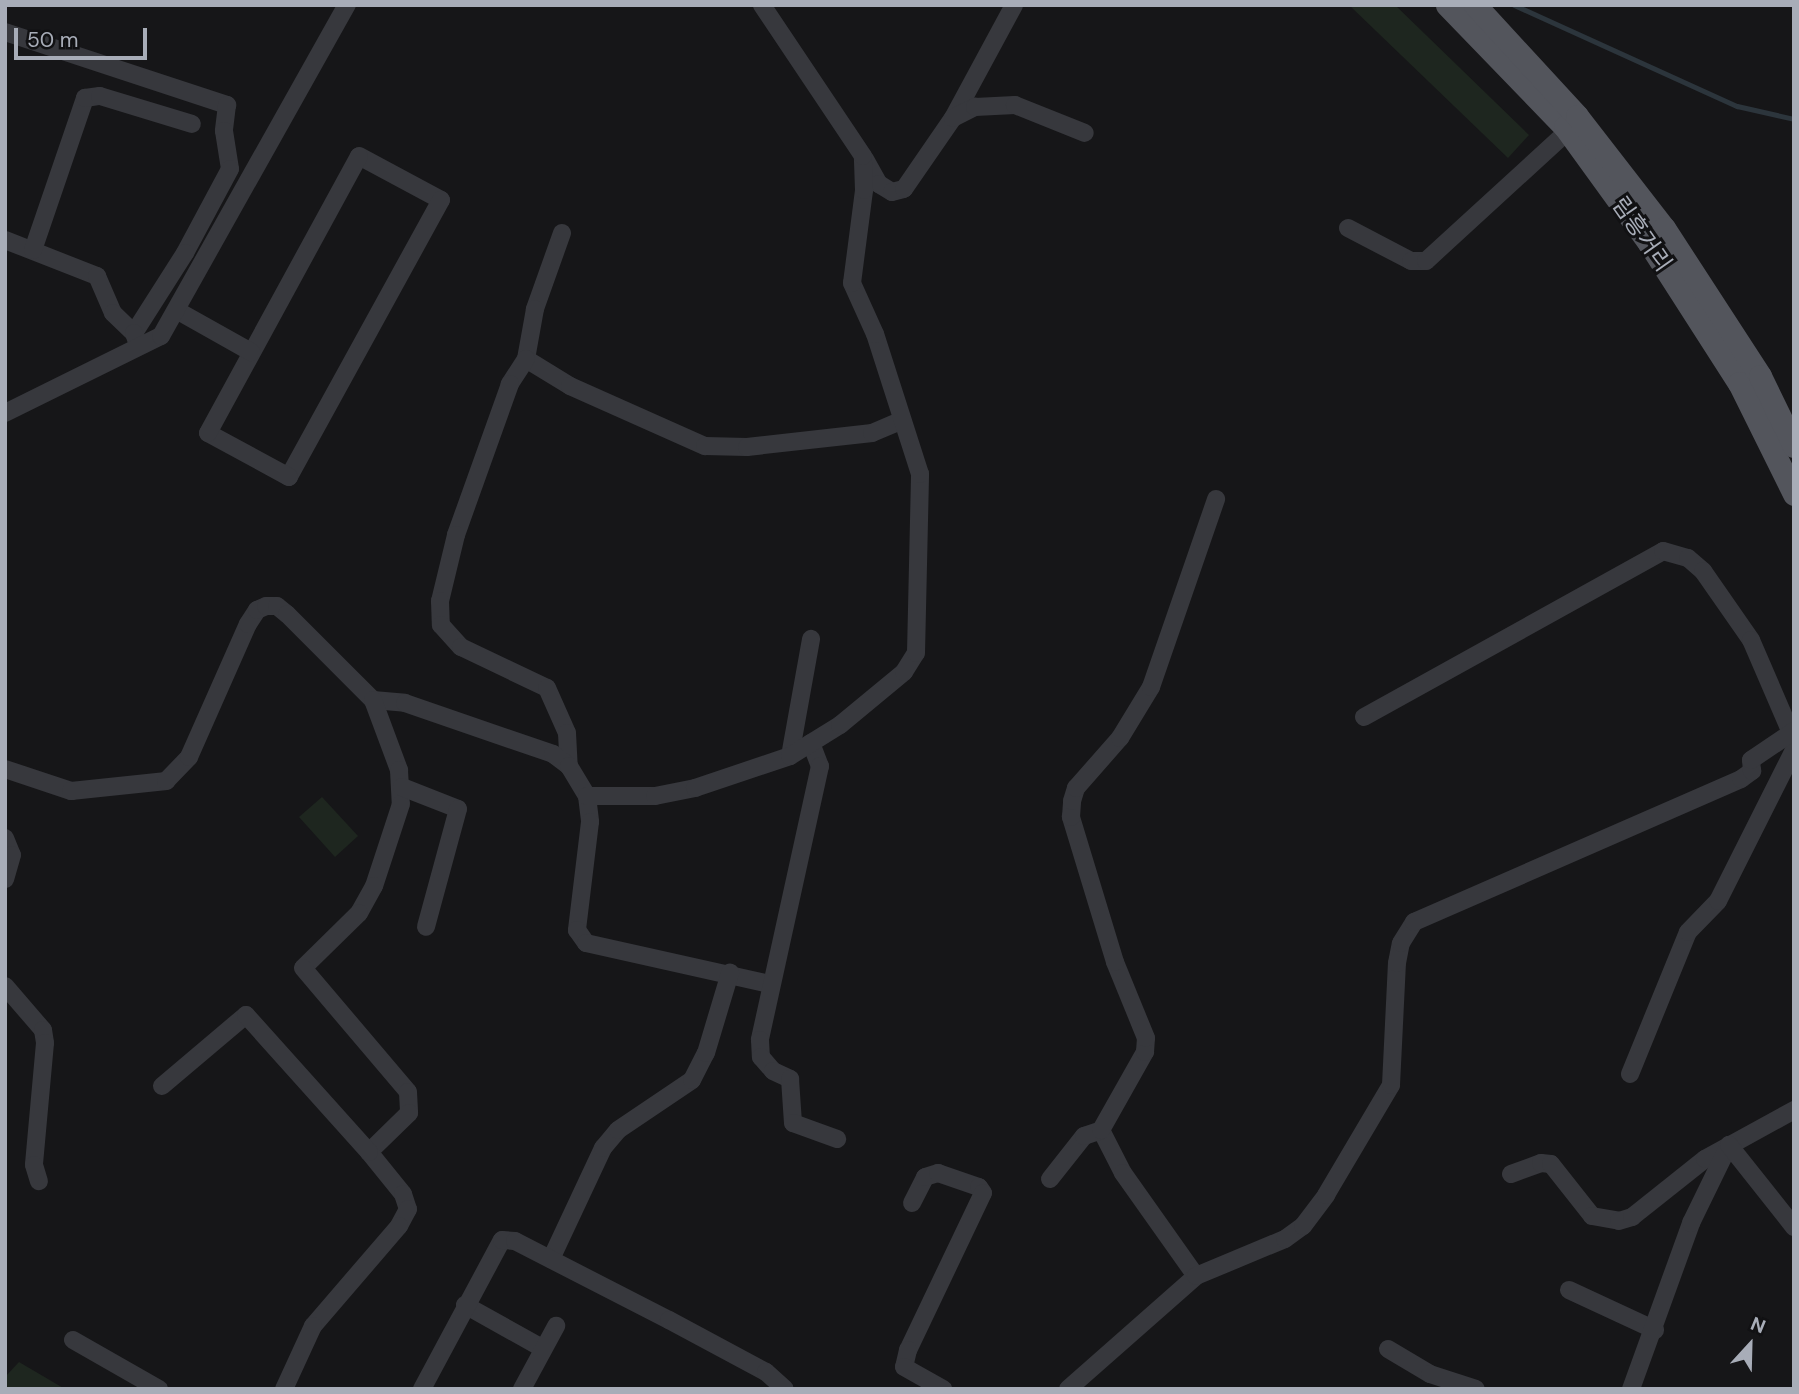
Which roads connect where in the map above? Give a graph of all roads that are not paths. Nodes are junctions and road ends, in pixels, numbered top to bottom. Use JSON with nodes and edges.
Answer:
{"nodes":[{"id":1,"x":347,"y":5,"type":"edge"},
{"id":2,"x":762,"y":5,"type":"edge"},
{"id":3,"x":1014,"y":5,"type":"edge"},
{"id":4,"x":1447,"y":5,"type":"edge"},
{"id":5,"x":1475,"y":5,"type":"edge"},
{"id":6,"x":5,"y":32,"type":"edge"},
{"id":7,"x":954,"y":118,"type":"junction"},
{"id":8,"x":192,"y":124,"type":"dead end"},
{"id":9,"x":1568,"y":131,"type":"junction"},
{"id":10,"x":1085,"y":133,"type":"dead end"},
{"id":11,"x":863,"y":156,"type":"junction"},
{"id":12,"x":1348,"y":228,"type":"dead end"},
{"id":13,"x":562,"y":233,"type":"dead end"},
{"id":14,"x":5,"y":240,"type":"edge"},
{"id":15,"x":33,"y":250,"type":"junction"},
{"id":16,"x":177,"y":311,"type":"junction"},
{"id":17,"x":137,"y":342,"type":"junction"},
{"id":18,"x":251,"y":352,"type":"junction"},
{"id":19,"x":526,"y":359,"type":"junction"},
{"id":20,"x":5,"y":413,"type":"edge"},
{"id":21,"x":902,"y":420,"type":"junction"},
{"id":22,"x":1794,"y":446,"type":"edge"},
{"id":23,"x":1794,"y":494,"type":"edge"},
{"id":24,"x":1216,"y":499,"type":"dead end"},
{"id":25,"x":811,"y":639,"type":"dead end"},
{"id":26,"x":373,"y":700,"type":"junction"},
{"id":27,"x":1364,"y":717,"type":"dead end"},
{"id":28,"x":1793,"y":738,"type":"edge"},
{"id":29,"x":811,"y":743,"type":"junction"},
{"id":30,"x":790,"y":756,"type":"junction"},
{"id":31,"x":569,"y":766,"type":"junction"},
{"id":32,"x":5,"y":769,"type":"edge"},
{"id":33,"x":402,"y":787,"type":"junction"},
{"id":34,"x":587,"y":796,"type":"junction"},
{"id":35,"x":5,"y":838,"type":"edge"},
{"id":36,"x":5,"y":878,"type":"edge"},
{"id":37,"x":426,"y":927,"type":"dead end"},
{"id":38,"x":730,"y":973,"type":"junction"},
{"id":39,"x":769,"y":984,"type":"junction"},
{"id":40,"x":5,"y":986,"type":"edge"},
{"id":41,"x":1630,"y":1074,"type":"dead end"},
{"id":42,"x":162,"y":1086,"type":"dead end"},
{"id":43,"x":1794,"y":1110,"type":"edge"},
{"id":44,"x":1101,"y":1130,"type":"junction"},
{"id":45,"x":837,"y":1139,"type":"dead end"},
{"id":46,"x":1729,"y":1145,"type":"junction"},
{"id":47,"x":369,"y":1152,"type":"junction"},
{"id":48,"x":1511,"y":1174,"type":"dead end"},
{"id":49,"x":1050,"y":1179,"type":"dead end"},
{"id":50,"x":39,"y":1181,"type":"dead end"},
{"id":51,"x":912,"y":1203,"type":"dead end"},
{"id":52,"x":1794,"y":1227,"type":"edge"},
{"id":53,"x":551,"y":1259,"type":"junction"},
{"id":54,"x":1196,"y":1276,"type":"junction"},
{"id":55,"x":1569,"y":1290,"type":"dead end"},
{"id":56,"x":465,"y":1305,"type":"junction"},
{"id":57,"x":556,"y":1326,"type":"dead end"},
{"id":58,"x":1655,"y":1330,"type":"junction"},
{"id":59,"x":73,"y":1340,"type":"dead end"},
{"id":60,"x":542,"y":1348,"type":"junction"},
{"id":61,"x":1388,"y":1349,"type":"dead end"},
{"id":62,"x":159,"y":1389,"type":"edge"},
{"id":63,"x":284,"y":1389,"type":"edge"},
{"id":64,"x":422,"y":1389,"type":"edge"},
{"id":65,"x":522,"y":1389,"type":"edge"},
{"id":66,"x":785,"y":1389,"type":"edge"},
{"id":67,"x":943,"y":1389,"type":"edge"},
{"id":68,"x":1068,"y":1389,"type":"edge"},
{"id":69,"x":1476,"y":1389,"type":"edge"},
{"id":70,"x":1631,"y":1389,"type":"edge"}],
"edges":[{"from":1,"to":16,"type":"street"},
{"from":2,"to":11,"type":"street"},
{"from":3,"to":7,"type":"street"},
{"from":4,"to":9,"type":"main road","name":"림흥거리"},
{"from":5,"to":22,"type":"main road","name":"림흥거리"},
{"from":6,"to":17,"type":"street"},
{"from":7,"to":10,"type":"street"},
{"from":7,"to":11,"type":"street"},
{"from":8,"to":15,"type":"street"},
{"from":9,"to":12,"type":"street"},
{"from":9,"to":23,"type":"main road","name":"림흥거리"},
{"from":11,"to":21,"type":"street"},
{"from":13,"to":19,"type":"street"},
{"from":14,"to":15,"type":"street"},
{"from":15,"to":17,"type":"street"},
{"from":16,"to":17,"type":"street"},
{"from":16,"to":18,"type":"street"},
{"from":17,"to":20,"type":"street"},
{"from":18,"to":18,"type":"street"},
{"from":19,"to":21,"type":"street"},
{"from":19,"to":31,"type":"street"},
{"from":21,"to":29,"type":"street"},
{"from":24,"to":44,"type":"street"},
{"from":25,"to":30,"type":"street"},
{"from":26,"to":31,"type":"street"},
{"from":26,"to":32,"type":"street"},
{"from":26,"to":33,"type":"street"},
{"from":27,"to":28,"type":"street"},
{"from":28,"to":41,"type":"street"},
{"from":28,"to":54,"type":"street"},
{"from":29,"to":30,"type":"street"},
{"from":29,"to":39,"type":"street"},
{"from":30,"to":34,"type":"street"},
{"from":31,"to":34,"type":"street"},
{"from":33,"to":37,"type":"street"},
{"from":33,"to":47,"type":"street"},
{"from":34,"to":38,"type":"street"},
{"from":35,"to":36,"type":"street"},
{"from":38,"to":39,"type":"street"},
{"from":38,"to":53,"type":"street"},
{"from":39,"to":45,"type":"street"},
{"from":40,"to":50,"type":"street"},
{"from":42,"to":47,"type":"street"},
{"from":43,"to":46,"type":"street"},
{"from":44,"to":49,"type":"street"},
{"from":44,"to":54,"type":"street"},
{"from":46,"to":48,"type":"street"},
{"from":46,"to":52,"type":"street"},
{"from":46,"to":58,"type":"street"},
{"from":47,"to":63,"type":"street"},
{"from":51,"to":67,"type":"street"},
{"from":53,"to":56,"type":"street"},
{"from":53,"to":66,"type":"street"},
{"from":54,"to":68,"type":"street"},
{"from":55,"to":58,"type":"street"},
{"from":56,"to":60,"type":"street"},
{"from":56,"to":64,"type":"street"},
{"from":57,"to":60,"type":"street"},
{"from":58,"to":70,"type":"street"},
{"from":59,"to":62,"type":"street"},
{"from":60,"to":65,"type":"street"},
{"from":61,"to":69,"type":"street"}]}
